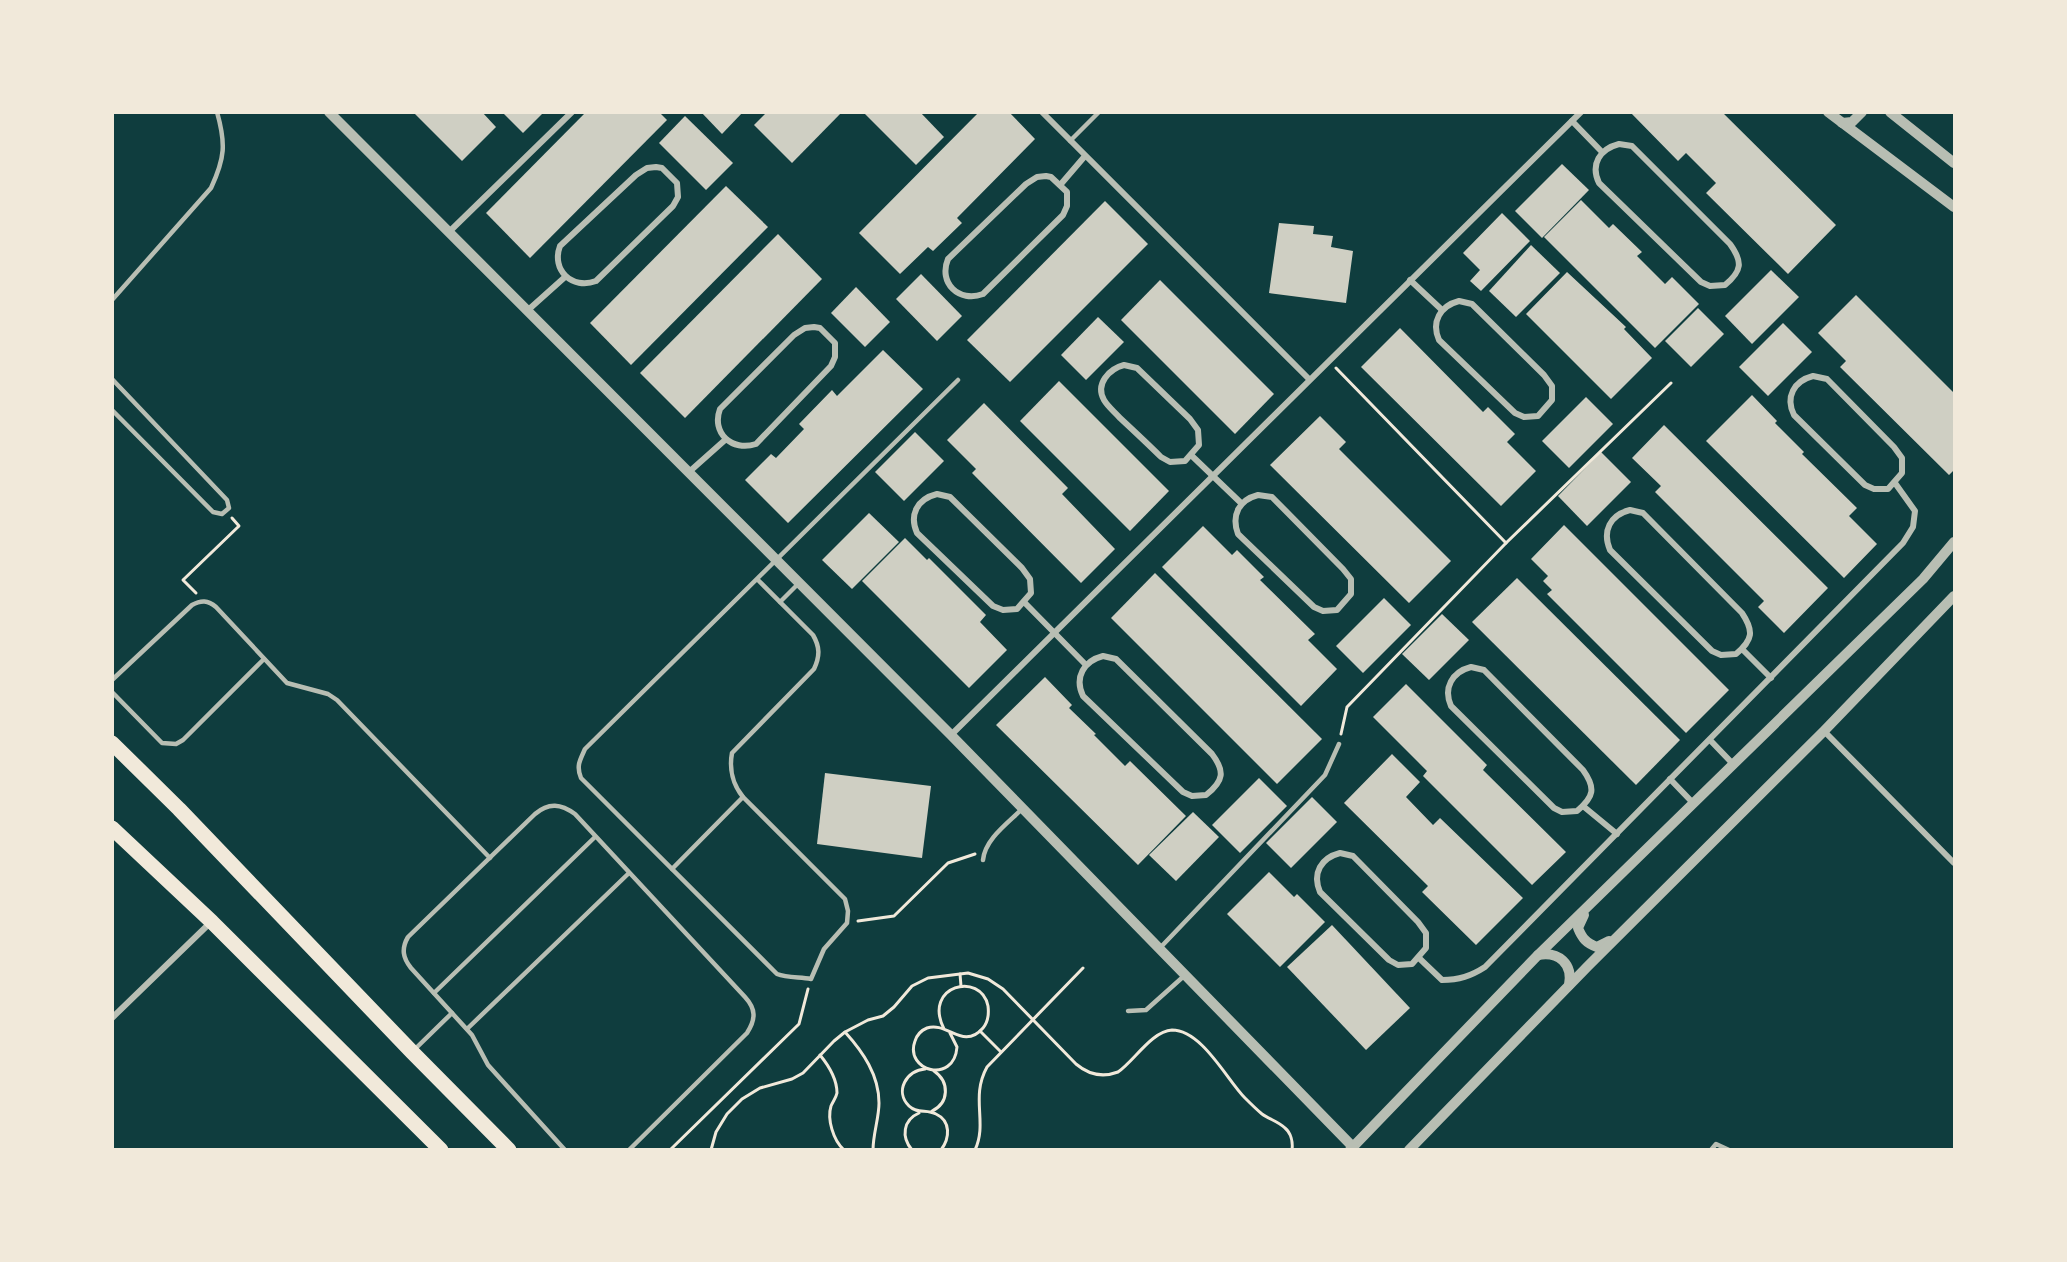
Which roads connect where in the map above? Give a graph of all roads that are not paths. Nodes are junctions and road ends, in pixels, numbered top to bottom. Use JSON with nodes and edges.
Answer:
{"nodes":[{"id":1,"x":217,"y":112,"type":"edge"},
{"id":2,"x":329,"y":112,"type":"edge"},
{"id":3,"x":572,"y":112,"type":"edge"},
{"id":4,"x":1042,"y":112,"type":"edge"},
{"id":5,"x":1099,"y":112,"type":"edge"},
{"id":6,"x":1581,"y":112,"type":"edge"},
{"id":7,"x":1828,"y":112,"type":"edge"},
{"id":8,"x":1862,"y":112,"type":"edge"},
{"id":9,"x":1890,"y":112,"type":"edge"},
{"id":10,"x":1572,"y":122,"type":"junction"},
{"id":11,"x":1842,"y":123,"type":"junction"},
{"id":12,"x":1070,"y":141,"type":"junction"},
{"id":13,"x":1602,"y":152,"type":"junction"},
{"id":14,"x":1085,"y":156,"type":"junction"},
{"id":15,"x":1954,"y":163,"type":"edge"},
{"id":16,"x":1061,"y":184,"type":"junction"},
{"id":17,"x":1954,"y":207,"type":"edge"},
{"id":18,"x":449,"y":232,"type":"junction"},
{"id":19,"x":565,"y":277,"type":"junction"},
{"id":20,"x":1410,"y":280,"type":"junction"},
{"id":21,"x":112,"y":300,"type":"edge"},
{"id":22,"x":1442,"y":310,"type":"junction"},
{"id":23,"x":527,"y":311,"type":"junction"},
{"id":24,"x":112,"y":379,"type":"edge"},
{"id":25,"x":1310,"y":379,"type":"junction"},
{"id":26,"x":958,"y":380,"type":"dead end"},
{"id":27,"x":112,"y":410,"type":"edge"},
{"id":28,"x":725,"y":440,"type":"junction"},
{"id":29,"x":1191,"y":455,"type":"junction"},
{"id":30,"x":689,"y":472,"type":"junction"},
{"id":31,"x":1213,"y":475,"type":"junction"},
{"id":32,"x":1894,"y":483,"type":"junction"},
{"id":33,"x":1241,"y":503,"type":"junction"},
{"id":34,"x":1954,"y":542,"type":"edge"},
{"id":35,"x":776,"y":560,"type":"junction"},
{"id":36,"x":757,"y":579,"type":"junction"},
{"id":37,"x":799,"y":584,"type":"junction"},
{"id":38,"x":1953,"y":601,"type":"edge"},
{"id":39,"x":780,"y":602,"type":"junction"},
{"id":40,"x":1024,"y":602,"type":"junction"},
{"id":41,"x":1054,"y":633,"type":"junction"},
{"id":42,"x":1742,"y":649,"type":"junction"},
{"id":43,"x":264,"y":659,"type":"junction"},
{"id":44,"x":1086,"y":665,"type":"junction"},
{"id":45,"x":1771,"y":678,"type":"junction"},
{"id":46,"x":112,"y":680,"type":"edge"},
{"id":47,"x":112,"y":692,"type":"edge"},
{"id":48,"x":1824,"y":731,"type":"junction"},
{"id":49,"x":951,"y":735,"type":"junction"},
{"id":50,"x":1710,"y":740,"type":"junction"},
{"id":51,"x":112,"y":743,"type":"edge"},
{"id":52,"x":1339,"y":744,"type":"road end"},
{"id":53,"x":1734,"y":765,"type":"junction"},
{"id":54,"x":1670,"y":779,"type":"junction"},
{"id":55,"x":743,"y":797,"type":"junction"},
{"id":56,"x":1694,"y":804,"type":"junction"},
{"id":57,"x":1583,"y":806,"type":"junction"},
{"id":58,"x":1022,"y":809,"type":"junction"},
{"id":59,"x":112,"y":828,"type":"edge"},
{"id":60,"x":1617,"y":834,"type":"junction"},
{"id":61,"x":596,"y":837,"type":"junction"},
{"id":62,"x":490,"y":858,"type":"junction"},
{"id":63,"x":983,"y":860,"type":"dead end"},
{"id":64,"x":1954,"y":863,"type":"edge"},
{"id":65,"x":672,"y":869,"type":"junction"},
{"id":66,"x":629,"y":873,"type":"junction"},
{"id":67,"x":1588,"y":906,"type":"junction"},
{"id":68,"x":212,"y":922,"type":"junction"},
{"id":69,"x":1617,"y":937,"type":"junction"},
{"id":70,"x":1159,"y":949,"type":"junction"},
{"id":71,"x":1538,"y":956,"type":"junction"},
{"id":72,"x":1419,"y":958,"type":"junction"},
{"id":73,"x":1185,"y":975,"type":"junction"},
{"id":74,"x":1569,"y":985,"type":"junction"},
{"id":75,"x":434,"y":993,"type":"junction"},
{"id":76,"x":1128,"y":1011,"type":"dead end"},
{"id":77,"x":452,"y":1013,"type":"junction"},
{"id":78,"x":112,"y":1018,"type":"edge"},
{"id":79,"x":467,"y":1029,"type":"junction"},
{"id":80,"x":412,"y":1052,"type":"junction"},
{"id":81,"x":1352,"y":1148,"type":"edge"},
{"id":82,"x":441,"y":1149,"type":"edge"},
{"id":83,"x":509,"y":1149,"type":"edge"},
{"id":84,"x":566,"y":1149,"type":"edge"},
{"id":85,"x":629,"y":1149,"type":"edge"},
{"id":86,"x":1409,"y":1149,"type":"edge"},
{"id":87,"x":1711,"y":1149,"type":"edge"},
{"id":88,"x":1729,"y":1149,"type":"edge"}],
"edges":[{"from":1,"to":21,"type":"lane"},
{"from":2,"to":18,"type":"street"},
{"from":3,"to":18,"type":"street"},
{"from":4,"to":12,"type":"street"},
{"from":5,"to":12,"type":"lane"},
{"from":6,"to":10,"type":"street"},
{"from":7,"to":11,"type":"street"},
{"from":8,"to":11,"type":"street"},
{"from":9,"to":15,"type":"street"},
{"from":10,"to":13,"type":"street"},
{"from":10,"to":20,"type":"street"},
{"from":11,"to":17,"type":"street"},
{"from":12,"to":14,"type":"street"},
{"from":13,"to":13,"type":"street"},
{"from":14,"to":16,"type":"street"},
{"from":14,"to":25,"type":"street"},
{"from":16,"to":16,"type":"street"},
{"from":18,"to":23,"type":"street"},
{"from":19,"to":19,"type":"street"},
{"from":19,"to":23,"type":"street"},
{"from":20,"to":22,"type":"street"},
{"from":20,"to":25,"type":"street"},
{"from":22,"to":22,"type":"street"},
{"from":23,"to":30,"type":"street"},
{"from":24,"to":27,"type":"lane"},
{"from":25,"to":31,"type":"street"},
{"from":26,"to":35,"type":"lane"},
{"from":28,"to":28,"type":"street"},
{"from":28,"to":30,"type":"street"},
{"from":29,"to":29,"type":"street"},
{"from":29,"to":31,"type":"street"},
{"from":30,"to":35,"type":"street"},
{"from":31,"to":33,"type":"street"},
{"from":31,"to":41,"type":"street"},
{"from":32,"to":32,"type":"street"},
{"from":32,"to":45,"type":"street"},
{"from":33,"to":33,"type":"street"},
{"from":34,"to":53,"type":"street"},
{"from":35,"to":36,"type":"lane"},
{"from":35,"to":37,"type":"street"},
{"from":36,"to":39,"type":"lane"},
{"from":36,"to":65,"type":"lane"},
{"from":37,"to":39,"type":"lane"},
{"from":37,"to":49,"type":"street"},
{"from":38,"to":48,"type":"street"},
{"from":39,"to":55,"type":"lane"},
{"from":40,"to":40,"type":"street"},
{"from":40,"to":41,"type":"street"},
{"from":41,"to":44,"type":"street"},
{"from":41,"to":49,"type":"street"},
{"from":42,"to":42,"type":"street"},
{"from":42,"to":45,"type":"street"},
{"from":43,"to":46,"type":"lane"},
{"from":43,"to":47,"type":"lane"},
{"from":43,"to":62,"type":"lane"},
{"from":44,"to":44,"type":"street"},
{"from":45,"to":50,"type":"street"},
{"from":48,"to":64,"type":"street"},
{"from":48,"to":69,"type":"street"},
{"from":49,"to":58,"type":"street"},
{"from":50,"to":53,"type":"street"},
{"from":50,"to":54,"type":"street"},
{"from":51,"to":80,"type":"main road"},
{"from":52,"to":70,"type":"lane"},
{"from":53,"to":56,"type":"street"},
{"from":54,"to":56,"type":"street"},
{"from":54,"to":60,"type":"street"},
{"from":55,"to":65,"type":"lane"},
{"from":55,"to":65,"type":"lane"},
{"from":56,"to":67,"type":"street"},
{"from":57,"to":57,"type":"street"},
{"from":57,"to":60,"type":"street"},
{"from":58,"to":63,"type":"lane"},
{"from":58,"to":70,"type":"street"},
{"from":59,"to":68,"type":"main road"},
{"from":60,"to":72,"type":"street"},
{"from":61,"to":62,"type":"lane"},
{"from":61,"to":66,"type":"lane"},
{"from":61,"to":75,"type":"lane"},
{"from":62,"to":75,"type":"lane"},
{"from":66,"to":79,"type":"lane"},
{"from":66,"to":85,"type":"lane"},
{"from":67,"to":69,"type":"street"},
{"from":67,"to":71,"type":"street"},
{"from":68,"to":78,"type":"street"},
{"from":68,"to":82,"type":"main road"},
{"from":69,"to":74,"type":"street"},
{"from":70,"to":73,"type":"street"},
{"from":71,"to":74,"type":"street"},
{"from":71,"to":81,"type":"street"},
{"from":72,"to":72,"type":"street"},
{"from":73,"to":76,"type":"lane"},
{"from":73,"to":81,"type":"street"},
{"from":74,"to":86,"type":"street"},
{"from":75,"to":77,"type":"lane"},
{"from":77,"to":79,"type":"lane"},
{"from":77,"to":80,"type":"lane"},
{"from":79,"to":84,"type":"lane"},
{"from":80,"to":83,"type":"main road"},
{"from":87,"to":88,"type":"lane"}]}
